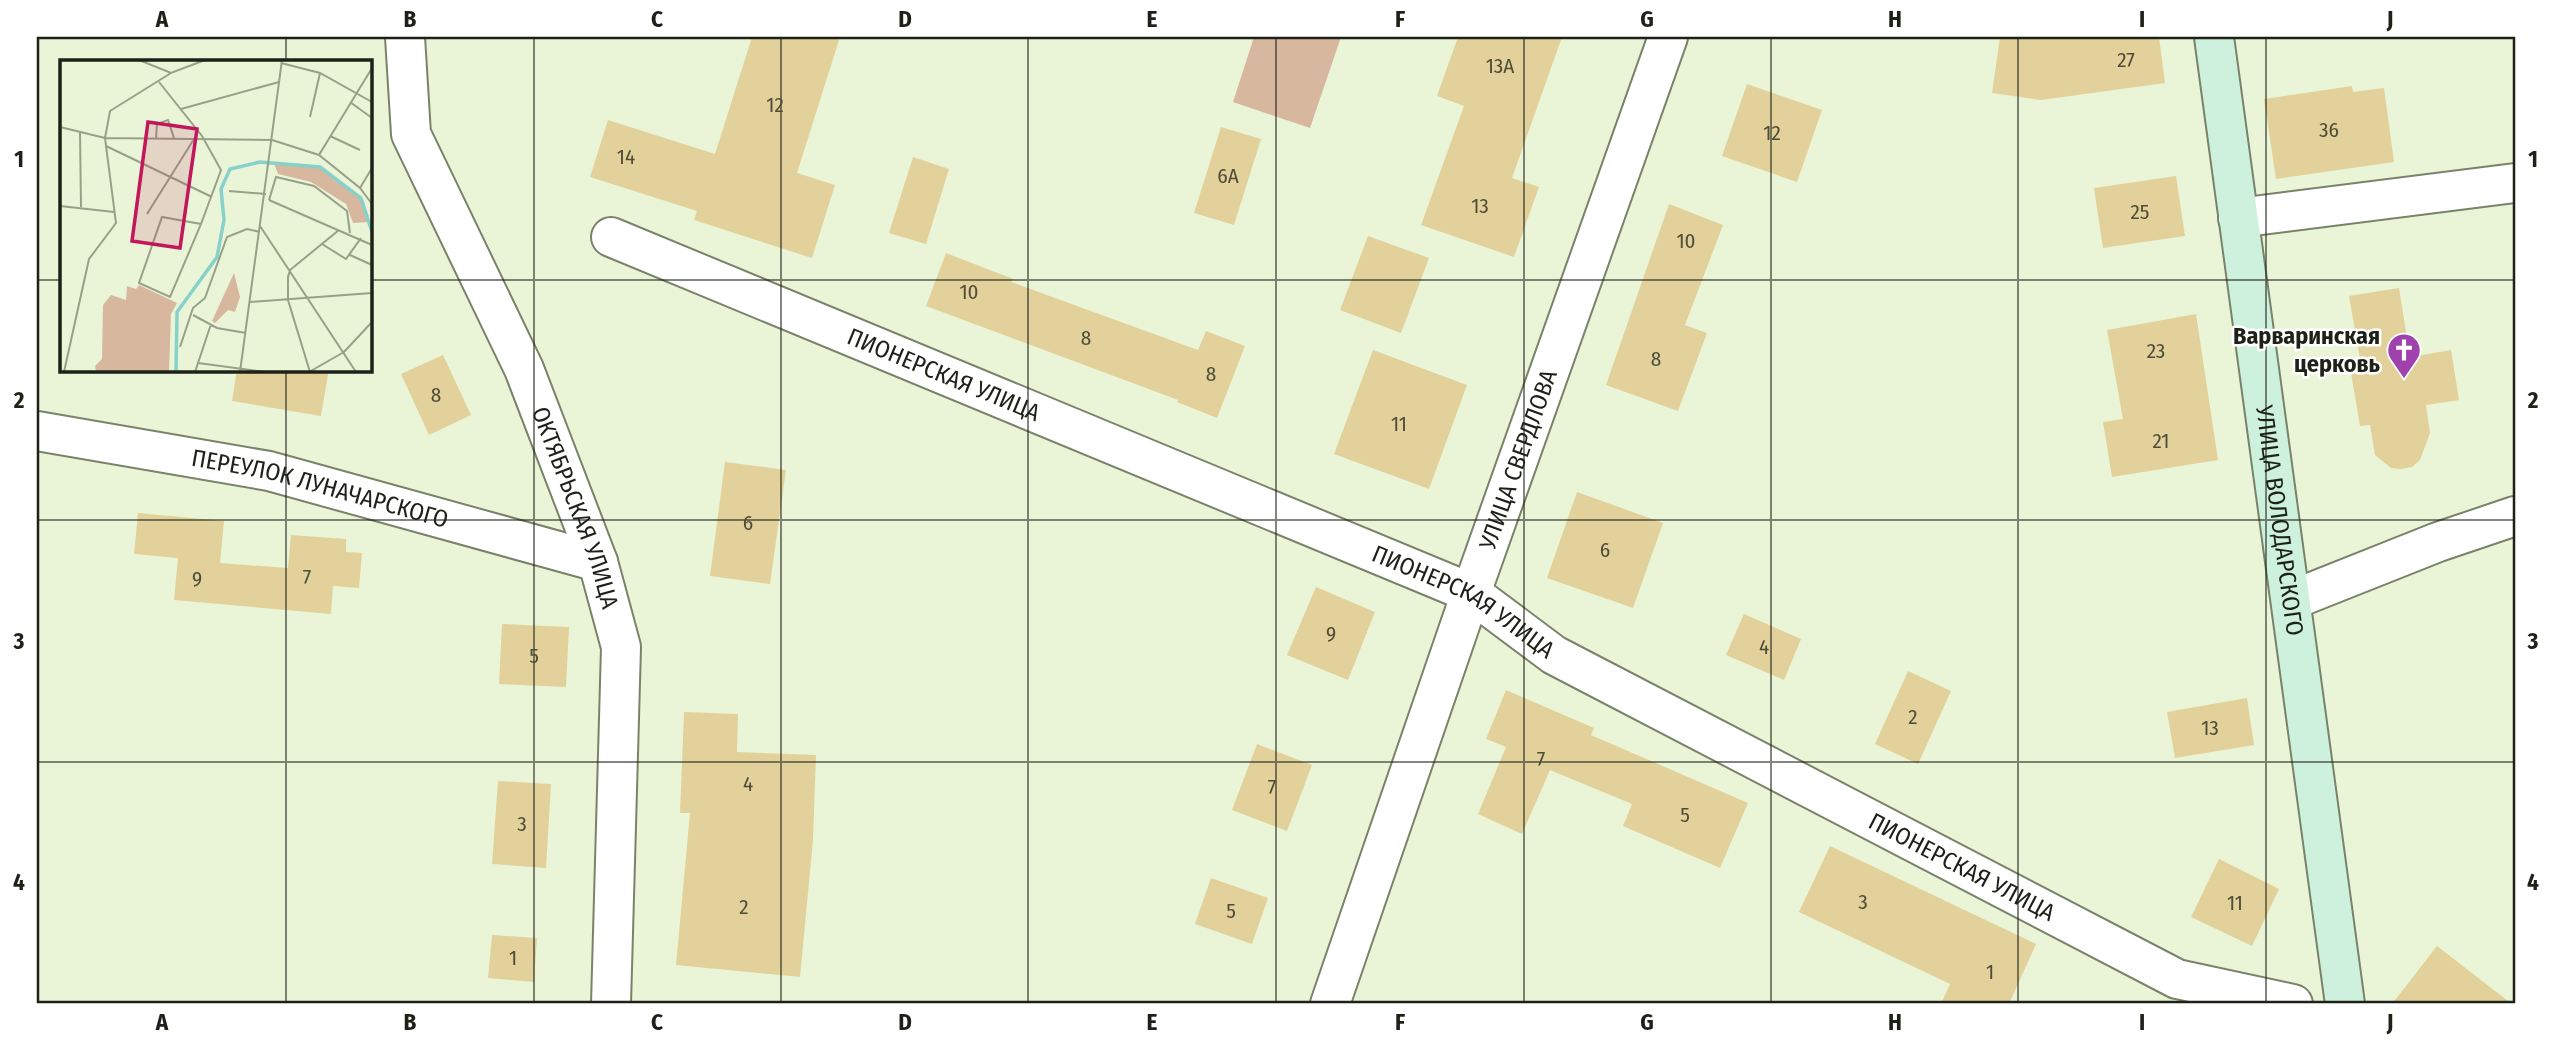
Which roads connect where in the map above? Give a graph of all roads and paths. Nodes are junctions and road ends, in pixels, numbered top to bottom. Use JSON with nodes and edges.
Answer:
{"nodes":[{"id":1,"x":405,"y":37,"type":"edge"},
{"id":2,"x":1668,"y":37,"type":"edge"},
{"id":3,"x":2214,"y":37,"type":"edge"},
{"id":4,"x":2515,"y":183,"type":"edge"},
{"id":5,"x":2238,"y":218,"type":"junction"},
{"id":6,"x":611,"y":237,"type":"dead end"},
{"id":7,"x":37,"y":431,"type":"edge"},
{"id":8,"x":2515,"y":516,"type":"edge"},
{"id":9,"x":598,"y":562,"type":"junction"},
{"id":10,"x":1471,"y":593,"type":"junction"},
{"id":11,"x":2292,"y":600,"type":"junction"},
{"id":12,"x":611,"y":1004,"type":"edge"},
{"id":13,"x":1329,"y":1004,"type":"edge"},
{"id":14,"x":2293,"y":1004,"type":"edge"},
{"id":15,"x":2345,"y":1004,"type":"edge"}],
"edges":[{"from":1,"to":9,"type":"street","name":"ОКТЯБРЬСКАЯ УЛИЦА"},
{"from":2,"to":10,"type":"street","name":"УЛИЦА СВЕРДЛОВА"},
{"from":3,"to":5,"type":"main road","name":"УЛИЦА ВОЛОДАРСКОГО"},
{"from":4,"to":5,"type":"street"},
{"from":5,"to":11,"type":"main road","name":"УЛИЦА ВОЛОДАРСКОГО"},
{"from":6,"to":10,"type":"street","name":"ПИОНЕРСКАЯ УЛИЦА"},
{"from":7,"to":9,"type":"street","name":"ПЕРЕУЛОК ЛУНАЧАРСКОГО"},
{"from":8,"to":11,"type":"street"},
{"from":9,"to":12,"type":"street","name":"ОКТЯБРЬСКАЯ УЛИЦА"},
{"from":10,"to":13,"type":"street","name":"УЛИЦА СВЕРДЛОВА"},
{"from":10,"to":14,"type":"street","name":"ПИОНЕРСКАЯ УЛИЦА"},
{"from":11,"to":15,"type":"main road","name":"УЛИЦА ВОЛОДАРСКОГО"}]}
